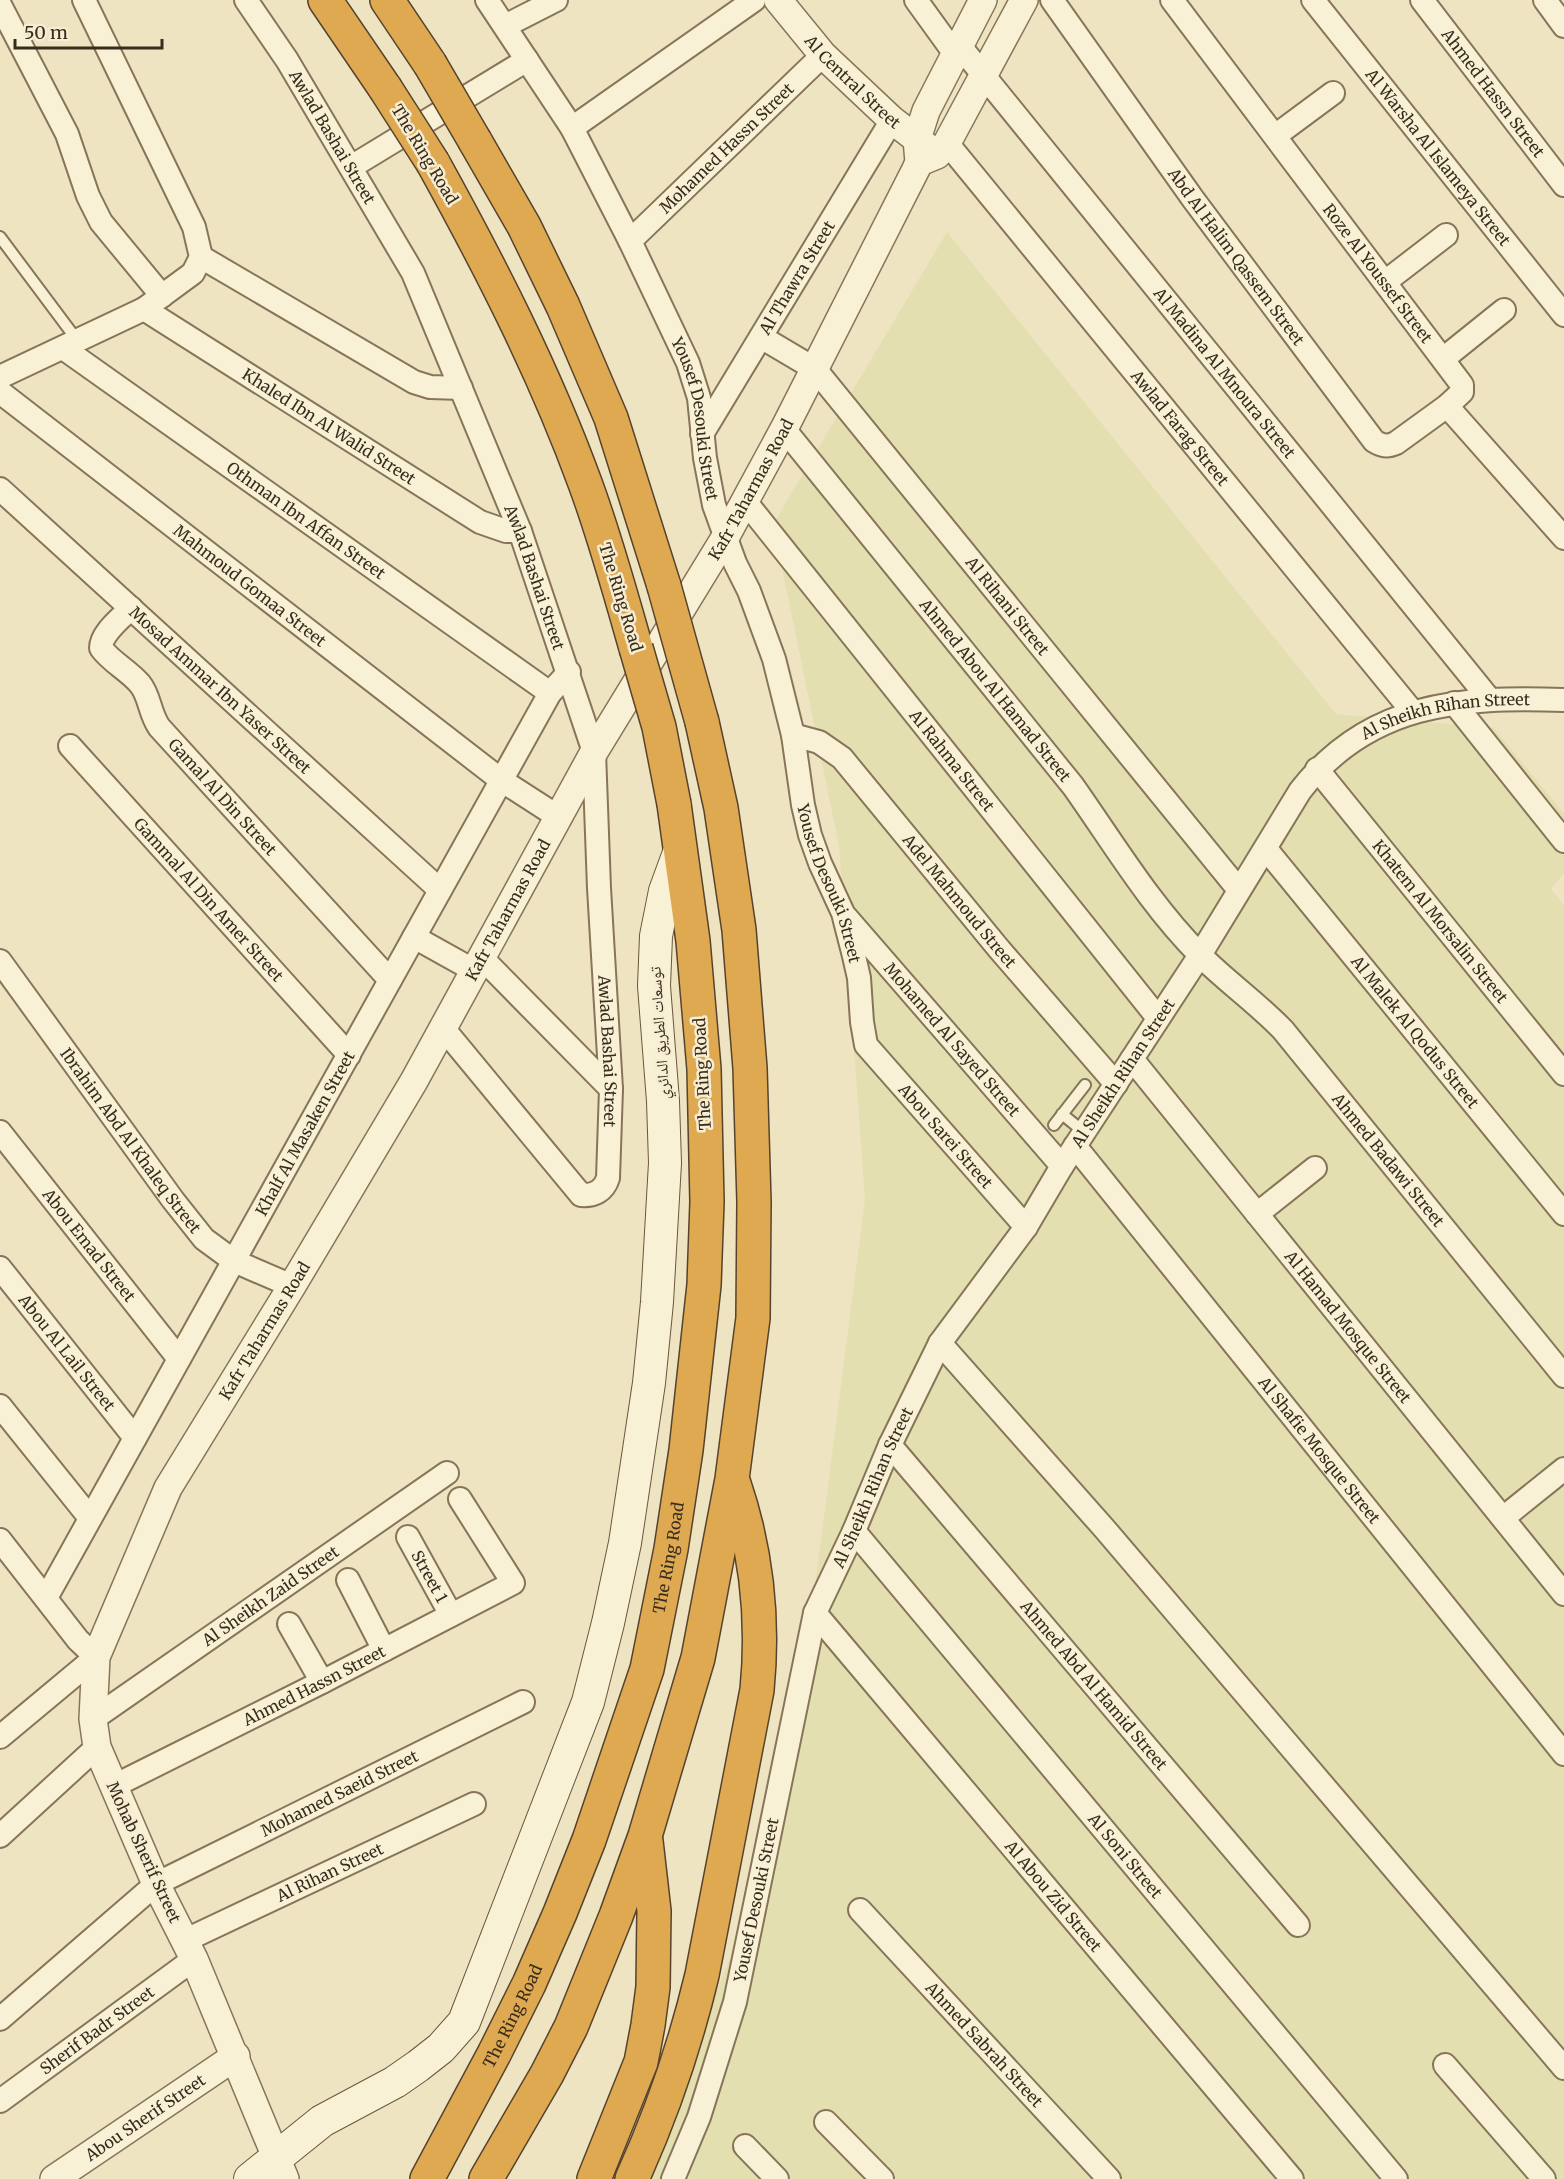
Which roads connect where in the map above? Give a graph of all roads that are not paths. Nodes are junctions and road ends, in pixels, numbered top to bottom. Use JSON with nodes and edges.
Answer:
{"nodes":[{"id":1,"x":84,"y":0,"type":"edge"},
{"id":2,"x":246,"y":0,"type":"edge"},
{"id":3,"x":325,"y":0,"type":"edge"},
{"id":4,"x":387,"y":0,"type":"edge"},
{"id":5,"x":487,"y":0,"type":"edge"},
{"id":6,"x":556,"y":0,"type":"edge"},
{"id":7,"x":754,"y":0,"type":"edge"},
{"id":8,"x":778,"y":0,"type":"edge"},
{"id":9,"x":916,"y":0,"type":"edge"},
{"id":10,"x":1024,"y":0,"type":"edge"},
{"id":11,"x":1052,"y":0,"type":"edge"},
{"id":12,"x":1172,"y":0,"type":"edge"},
{"id":13,"x":1313,"y":0,"type":"edge"},
{"id":14,"x":1422,"y":0,"type":"edge"},
{"id":15,"x":1545,"y":0,"type":"edge"},
{"id":16,"x":977,"y":3,"type":"edge"},
{"id":17,"x":0,"y":5,"type":"edge"},
{"id":18,"x":505,"y":26,"type":"junction"},
{"id":19,"x":1564,"y":26,"type":"edge"},
{"id":20,"x":957,"y":49,"type":"junction"},
{"id":21,"x":823,"y":55,"type":"junction"},
{"id":22,"x":527,"y":60,"type":"junction"},
{"id":23,"x":982,"y":75,"type":"junction"},
{"id":24,"x":1333,"y":93,"type":"dead end"},
{"id":25,"x":892,"y":120,"type":"junction"},
{"id":26,"x":572,"y":128,"type":"junction"},
{"id":27,"x":1275,"y":136,"type":"junction"},
{"id":28,"x":930,"y":150,"type":"junction"},
{"id":29,"x":351,"y":167,"type":"junction"},
{"id":30,"x":1564,"y":185,"type":"edge"},
{"id":31,"x":1446,"y":235,"type":"dead end"},
{"id":32,"x":0,"y":237,"type":"edge"},
{"id":33,"x":630,"y":241,"type":"junction"},
{"id":34,"x":201,"y":257,"type":"junction"},
{"id":35,"x":1385,"y":282,"type":"junction"},
{"id":36,"x":162,"y":296,"type":"junction"},
{"id":37,"x":144,"y":309,"type":"junction"},
{"id":38,"x":1504,"y":310,"type":"dead end"},
{"id":39,"x":1564,"y":315,"type":"edge"},
{"id":40,"x":761,"y":337,"type":"junction"},
{"id":41,"x":70,"y":344,"type":"junction"},
{"id":42,"x":1443,"y":359,"type":"junction"},
{"id":43,"x":815,"y":369,"type":"junction"},
{"id":44,"x":0,"y":377,"type":"edge"},
{"id":45,"x":461,"y":388,"type":"junction"},
{"id":46,"x":0,"y":392,"type":"edge"},
{"id":47,"x":1448,"y":406,"type":"junction"},
{"id":48,"x":784,"y":429,"type":"junction"},
{"id":49,"x":702,"y":434,"type":"junction"},
{"id":50,"x":0,"y":489,"type":"edge"},
{"id":51,"x":745,"y":501,"type":"junction"},
{"id":52,"x":520,"y":531,"type":"junction"},
{"id":53,"x":726,"y":536,"type":"junction"},
{"id":54,"x":1564,"y":538,"type":"edge"},
{"id":55,"x":131,"y":608,"type":"junction"},
{"id":56,"x":569,"y":672,"type":"junction"},
{"id":57,"x":550,"y":693,"type":"junction"},
{"id":58,"x":1491,"y":700,"type":"junction"},
{"id":59,"x":1556,"y":700,"type":"edge"},
{"id":60,"x":1454,"y":703,"type":"junction"},
{"id":61,"x":1412,"y":711,"type":"junction"},
{"id":62,"x":1564,"y":719,"type":"edge"},
{"id":63,"x":793,"y":735,"type":"junction"},
{"id":64,"x":70,"y":746,"type":"dead end"},
{"id":65,"x":594,"y":752,"type":"junction"},
{"id":66,"x":1317,"y":769,"type":"junction"},
{"id":67,"x":501,"y":780,"type":"junction"},
{"id":68,"x":560,"y":818,"type":"junction"},
{"id":69,"x":1564,"y":841,"type":"edge"},
{"id":70,"x":1266,"y":849,"type":"junction"},
{"id":71,"x":680,"y":850,"type":"junction"},
{"id":72,"x":440,"y":890,"type":"junction"},
{"id":73,"x":1239,"y":890,"type":"junction"},
{"id":74,"x":843,"y":913,"type":"junction"},
{"id":75,"x":414,"y":937,"type":"junction"},
{"id":76,"x":1200,"y":955,"type":"junction"},
{"id":77,"x":0,"y":961,"type":"edge"},
{"id":78,"x":478,"y":964,"type":"junction"},
{"id":79,"x":390,"y":980,"type":"junction"},
{"id":80,"x":1158,"y":1018,"type":"junction"},
{"id":81,"x":443,"y":1028,"type":"junction"},
{"id":82,"x":866,"y":1045,"type":"joint"},
{"id":83,"x":348,"y":1055,"type":"junction"},
{"id":84,"x":1132,"y":1059,"type":"junction"},
{"id":85,"x":1564,"y":1074,"type":"edge"},
{"id":86,"x":1116,"y":1084,"type":"junction"},
{"id":87,"x":1085,"y":1085,"type":"dead end"},
{"id":88,"x":611,"y":1089,"type":"junction"},
{"id":89,"x":1062,"y":1114,"type":"junction"},
{"id":90,"x":1054,"y":1125,"type":"dead end"},
{"id":91,"x":0,"y":1132,"type":"edge"},
{"id":92,"x":1080,"y":1139,"type":"junction"},
{"id":93,"x":1062,"y":1166,"type":"junction"},
{"id":94,"x":1316,"y":1168,"type":"dead end"},
{"id":95,"x":1257,"y":1214,"type":"junction"},
{"id":96,"x":1564,"y":1214,"type":"edge"},
{"id":97,"x":1026,"y":1227,"type":"junction"},
{"id":98,"x":234,"y":1261,"type":"junction"},
{"id":99,"x":0,"y":1268,"type":"edge"},
{"id":100,"x":292,"y":1286,"type":"junction"},
{"id":101,"x":940,"y":1342,"type":"junction"},
{"id":102,"x":179,"y":1359,"type":"junction"},
{"id":103,"x":1564,"y":1376,"type":"edge"},
{"id":104,"x":0,"y":1406,"type":"edge"},
{"id":105,"x":135,"y":1438,"type":"junction"},
{"id":106,"x":890,"y":1445,"type":"junction"},
{"id":107,"x":1564,"y":1469,"type":"edge"},
{"id":108,"x":447,"y":1473,"type":"dead end"},
{"id":109,"x":732,"y":1479,"type":"junction"},
{"id":110,"x":460,"y":1499,"type":"dead end"},
{"id":111,"x":90,"y":1518,"type":"junction"},
{"id":112,"x":1503,"y":1518,"type":"junction"},
{"id":113,"x":854,"y":1531,"type":"junction"},
{"id":114,"x":408,"y":1537,"type":"dead end"},
{"id":115,"x":0,"y":1540,"type":"edge"},
{"id":116,"x":348,"y":1580,"type":"dead end"},
{"id":117,"x":1561,"y":1586,"type":"edge"},
{"id":118,"x":46,"y":1598,"type":"junction"},
{"id":119,"x":815,"y":1614,"type":"junction"},
{"id":120,"x":451,"y":1615,"type":"junction"},
{"id":121,"x":289,"y":1624,"type":"dead end"},
{"id":122,"x":384,"y":1650,"type":"junction"},
{"id":123,"x":96,"y":1657,"type":"junction"},
{"id":124,"x":322,"y":1682,"type":"junction"},
{"id":125,"x":523,"y":1702,"type":"dead end"},
{"id":126,"x":93,"y":1719,"type":"junction"},
{"id":127,"x":0,"y":1737,"type":"edge"},
{"id":128,"x":97,"y":1747,"type":"junction"},
{"id":129,"x":1564,"y":1754,"type":"edge"},
{"id":130,"x":114,"y":1785,"type":"junction"},
{"id":131,"x":474,"y":1804,"type":"dead end"},
{"id":132,"x":0,"y":1836,"type":"edge"},
{"id":133,"x":645,"y":1836,"type":"junction"},
{"id":134,"x":156,"y":1884,"type":"junction"},
{"id":135,"x":860,"y":1910,"type":"dead end"},
{"id":136,"x":1298,"y":1925,"type":"dead end"},
{"id":137,"x":190,"y":1950,"type":"junction"},
{"id":138,"x":0,"y":2019,"type":"edge"},
{"id":139,"x":236,"y":2056,"type":"junction"},
{"id":140,"x":1445,"y":2065,"type":"dead end"},
{"id":141,"x":1564,"y":2068,"type":"edge"},
{"id":142,"x":0,"y":2101,"type":"edge"},
{"id":143,"x":826,"y":2122,"type":"dead end"},
{"id":144,"x":745,"y":2146,"type":"dead end"},
{"id":145,"x":280,"y":2168,"type":"edge"},
{"id":146,"x":54,"y":2179,"type":"edge"},
{"id":147,"x":250,"y":2179,"type":"edge"},
{"id":148,"x":427,"y":2179,"type":"edge"},
{"id":149,"x":486,"y":2179,"type":"edge"},
{"id":150,"x":594,"y":2179,"type":"edge"},
{"id":151,"x":633,"y":2179,"type":"edge"},
{"id":152,"x":673,"y":2179,"type":"edge"},
{"id":153,"x":777,"y":2179,"type":"edge"},
{"id":154,"x":882,"y":2179,"type":"edge"},
{"id":155,"x":1109,"y":2179,"type":"edge"},
{"id":156,"x":1292,"y":2179,"type":"edge"},
{"id":157,"x":1396,"y":2179,"type":"edge"},
{"id":158,"x":1544,"y":2179,"type":"edge"}],
"edges":[{"from":1,"to":34,"type":"street"},
{"from":2,"to":29,"type":"street","name":"Awlad Bashai Street"},
{"from":3,"to":71,"type":"highway","name":"The Ring Road","bridge":true},
{"from":4,"to":109,"type":"highway","bridge":true},
{"from":5,"to":18,"type":"street","name":"Yousef Desouki Street"},
{"from":6,"to":18,"type":"street"},
{"from":7,"to":26,"type":"street"},
{"from":8,"to":21,"type":"street","name":"Al Central Street"},
{"from":9,"to":20,"type":"street","name":"Al Madina Al Mnoura Street"},
{"from":10,"to":23,"type":"street","name":"Kafr Taharmas Road"},
{"from":11,"to":47,"type":"street","name":"Abd Al Halim Qassem Street"},
{"from":12,"to":27,"type":"street","name":"Roze Al Youssef Street"},
{"from":13,"to":39,"type":"street","name":"Al Warsha Al Islameya Street"},
{"from":14,"to":30,"type":"street","name":"Ahmed Hassn Street"},
{"from":15,"to":19,"type":"street"},
{"from":16,"to":20,"type":"street","name":"Kafr Taharmas Road"},
{"from":17,"to":36,"type":"street"},
{"from":18,"to":22,"type":"street","name":"Yousef Desouki Street"},
{"from":20,"to":23,"type":"street","name":"Al Madina Al Mnoura Street"},
{"from":20,"to":28,"type":"street","name":"Kafr Taharmas Road"},
{"from":21,"to":25,"type":"street","name":"Al Central Street"},
{"from":21,"to":33,"type":"street","name":"Mohamed Hassn Street"},
{"from":22,"to":26,"type":"street","name":"Yousef Desouki Street"},
{"from":22,"to":29,"type":"street"},
{"from":23,"to":28,"type":"street","name":"Kafr Taharmas Road"},
{"from":23,"to":58,"type":"street","name":"Al Madina Al Mnoura Street"},
{"from":24,"to":27,"type":"street"},
{"from":25,"to":28,"type":"street","name":"Al Central Street"},
{"from":25,"to":40,"type":"street","name":"Al Thawra Street"},
{"from":26,"to":33,"type":"street","name":"Yousef Desouki Street"},
{"from":27,"to":35,"type":"street","name":"Roze Al Youssef Street"},
{"from":28,"to":43,"type":"street","name":"Kafr Taharmas Road"},
{"from":28,"to":61,"type":"street","name":"Awlad Farag Street"},
{"from":29,"to":45,"type":"street","name":"Awlad Bashai Street"},
{"from":31,"to":35,"type":"street"},
{"from":32,"to":41,"type":"lane"},
{"from":33,"to":49,"type":"street","name":"Yousef Desouki Street"},
{"from":34,"to":36,"type":"street"},
{"from":34,"to":45,"type":"street"},
{"from":35,"to":42,"type":"street","name":"Roze Al Youssef Street"},
{"from":36,"to":37,"type":"street"},
{"from":37,"to":41,"type":"street"},
{"from":37,"to":52,"type":"street","name":"Khaled Ibn Al Walid Street"},
{"from":38,"to":42,"type":"street"},
{"from":40,"to":43,"type":"street","name":"Al Rihani Street"},
{"from":40,"to":49,"type":"street","name":"Al Thawra Street"},
{"from":41,"to":44,"type":"street"},
{"from":41,"to":57,"type":"street","name":"Othman Ibn Affan Street"},
{"from":42,"to":47,"type":"street","name":"Roze Al Youssef Street"},
{"from":43,"to":48,"type":"street","name":"Kafr Taharmas Road"},
{"from":43,"to":73,"type":"street","name":"Al Rihani Street"},
{"from":45,"to":52,"type":"street","name":"Awlad Bashai Street"},
{"from":46,"to":67,"type":"street","name":"Mahmoud Gomaa Street"},
{"from":47,"to":54,"type":"street"},
{"from":48,"to":51,"type":"street","name":"Kafr Taharmas Road"},
{"from":48,"to":76,"type":"street","name":"Ahmed Abou Al Hamad Street"},
{"from":49,"to":53,"type":"street","name":"Yousef Desouki Street"},
{"from":50,"to":55,"type":"street","name":"Mosad Ammar Ibn Yaser Street"},
{"from":51,"to":53,"type":"street","name":"Kafr Taharmas Road"},
{"from":51,"to":80,"type":"street","name":"Al Rahma Street"},
{"from":52,"to":56,"type":"street","name":"Awlad Bashai Street"},
{"from":53,"to":63,"type":"street","name":"Yousef Desouki Street"},
{"from":53,"to":65,"type":"street","name":"Kafr Taharmas Road"},
{"from":55,"to":72,"type":"street","name":"Mosad Ammar Ibn Yaser Street"},
{"from":55,"to":79,"type":"street","name":"Gamal Al Din Street"},
{"from":56,"to":57,"type":"street","name":"Khalf Al Masaken Street"},
{"from":56,"to":65,"type":"street","name":"Awlad Bashai Street"},
{"from":57,"to":67,"type":"street","name":"Khalf Al Masaken Street"},
{"from":58,"to":59,"type":"street","name":"Al Sheikh Rihan Street"},
{"from":58,"to":60,"type":"street","name":"Al Sheikh Rihan Street"},
{"from":59,"to":62,"type":"street"},
{"from":60,"to":61,"type":"street","name":"Al Sheikh Rihan Street"},
{"from":60,"to":69,"type":"street"},
{"from":61,"to":66,"type":"street","name":"Al Sheikh Rihan Street"},
{"from":63,"to":74,"type":"street","name":"Yousef Desouki Street"},
{"from":63,"to":86,"type":"street","name":"Adel Mahmoud Street"},
{"from":64,"to":83,"type":"street","name":"Gammal Al Din Amer Street"},
{"from":65,"to":68,"type":"street","name":"Kafr Taharmas Road"},
{"from":65,"to":88,"type":"street","name":"Awlad Bashai Street"},
{"from":66,"to":70,"type":"street","name":"Al Sheikh Rihan Street"},
{"from":66,"to":85,"type":"street","name":"Khatem Al Morsalin Street"},
{"from":67,"to":68,"type":"street","name":"Mahmoud Gomaa Street"},
{"from":67,"to":72,"type":"street","name":"Khalf Al Masaken Street"},
{"from":68,"to":78,"type":"street","name":"Kafr Taharmas Road"},
{"from":70,"to":73,"type":"street","name":"Al Sheikh Rihan Street"},
{"from":70,"to":96,"type":"street","name":"Al Malek Al Qodus Street"},
{"from":71,"to":145,"type":"main road","name":"توسعات الطريق الدائري"},
{"from":71,"to":148,"type":"highway","name":"The Ring Road"},
{"from":72,"to":75,"type":"street","name":"Khalf Al Masaken Street"},
{"from":73,"to":76,"type":"street","name":"Al Sheikh Rihan Street"},
{"from":74,"to":82,"type":"street","name":"Yousef Desouki Street"},
{"from":74,"to":93,"type":"street","name":"Mohamed Al Sayed Street"},
{"from":75,"to":78,"type":"street"},
{"from":75,"to":79,"type":"street","name":"Khalf Al Masaken Street"},
{"from":76,"to":80,"type":"street","name":"Al Sheikh Rihan Street"},
{"from":76,"to":103,"type":"street","name":"Ahmed Badawi Street"},
{"from":77,"to":98,"type":"street","name":"Ibrahim Abd Al Khaleq Street"},
{"from":78,"to":81,"type":"street","name":"Kafr Taharmas Road"},
{"from":78,"to":88,"type":"street"},
{"from":79,"to":83,"type":"street","name":"Khalf Al Masaken Street"},
{"from":80,"to":84,"type":"street","name":"Al Sheikh Rihan Street"},
{"from":81,"to":88,"type":"street","name":"Awlad Bashai Street"},
{"from":81,"to":100,"type":"street","name":"Kafr Taharmas Road"},
{"from":82,"to":97,"type":"street","name":"Abou Sarei Street"},
{"from":83,"to":98,"type":"street","name":"Khalf Al Masaken Street"},
{"from":84,"to":86,"type":"street","name":"Al Sheikh Rihan Street"},
{"from":84,"to":95,"type":"street","name":"Al Hamad Mosque Street"},
{"from":86,"to":92,"type":"street","name":"Al Sheikh Rihan Street"},
{"from":87,"to":89,"type":"lane"},
{"from":89,"to":90,"type":"lane"},
{"from":89,"to":92,"type":"lane"},
{"from":91,"to":102,"type":"street","name":"Abou Emad Street"},
{"from":92,"to":93,"type":"street","name":"Al Sheikh Rihan Street"},
{"from":92,"to":129,"type":"street","name":"Al Shafie Mosque Street"},
{"from":93,"to":97,"type":"street","name":"Al Sheikh Rihan Street"},
{"from":94,"to":95,"type":"street"},
{"from":95,"to":112,"type":"street","name":"Al Hamad Mosque Street"},
{"from":97,"to":101,"type":"street","name":"Al Sheikh Rihan Street"},
{"from":98,"to":100,"type":"street","name":"Ibrahim Abd Al Khaleq Street"},
{"from":98,"to":102,"type":"street","name":"Khalf Al Masaken Street"},
{"from":99,"to":105,"type":"street","name":"Abou Al Lail Street"},
{"from":100,"to":123,"type":"street","name":"Kafr Taharmas Road"},
{"from":101,"to":106,"type":"street","name":"Al Sheikh Rihan Street"},
{"from":101,"to":141,"type":"street"},
{"from":102,"to":105,"type":"street","name":"Khalf Al Masaken Street"},
{"from":104,"to":111,"type":"street"},
{"from":105,"to":111,"type":"street","name":"Khalf Al Masaken Street"},
{"from":106,"to":113,"type":"street","name":"Al Sheikh Rihan Street"},
{"from":106,"to":136,"type":"street","name":"Ahmed Abd Al Hamid Street"},
{"from":107,"to":112,"type":"street"},
{"from":108,"to":126,"type":"street","name":"Al Sheikh Zaid Street"},
{"from":109,"to":133,"type":"highway"},
{"from":109,"to":151,"type":"highway"},
{"from":110,"to":120,"type":"street","name":"Ahmed Hassn Street"},
{"from":111,"to":118,"type":"street","name":"Khalf Al Masaken Street"},
{"from":112,"to":117,"type":"street","name":"Al Hamad Mosque Street"},
{"from":113,"to":119,"type":"street","name":"Al Sheikh Rihan Street"},
{"from":113,"to":157,"type":"street","name":"Al Soni Street"},
{"from":114,"to":120,"type":"street","name":"Street 1"},
{"from":115,"to":118,"type":"street"},
{"from":116,"to":122,"type":"street"},
{"from":118,"to":123,"type":"street"},
{"from":119,"to":152,"type":"street","name":"Yousef Desouki Street"},
{"from":119,"to":156,"type":"street","name":"Al Abou Zid Street"},
{"from":120,"to":122,"type":"street","name":"Ahmed Hassn Street"},
{"from":121,"to":124,"type":"street"},
{"from":122,"to":124,"type":"street","name":"Ahmed Hassn Street"},
{"from":123,"to":126,"type":"street","name":"Mohab Sherif Street"},
{"from":123,"to":127,"type":"street"},
{"from":124,"to":130,"type":"street","name":"Ahmed Hassn Street"},
{"from":125,"to":134,"type":"street","name":"Mohamed Saeid Street"},
{"from":126,"to":128,"type":"street","name":"Mohab Sherif Street"},
{"from":128,"to":130,"type":"street","name":"Mohab Sherif Street"},
{"from":128,"to":132,"type":"street"},
{"from":130,"to":134,"type":"street","name":"Mohab Sherif Street"},
{"from":131,"to":137,"type":"street","name":"Al Rihan Street"},
{"from":133,"to":149,"type":"highway"},
{"from":133,"to":150,"type":"highway"},
{"from":134,"to":137,"type":"street","name":"Mohab Sherif Street"},
{"from":134,"to":138,"type":"street","name":"Mohamed Saeid Street"},
{"from":135,"to":155,"type":"street","name":"Ahmed Sabrah Street"},
{"from":137,"to":139,"type":"street","name":"Mohab Sherif Street"},
{"from":137,"to":142,"type":"street","name":"Sherif Badr Street"},
{"from":139,"to":145,"type":"street","name":"Mohab Sherif Street"},
{"from":139,"to":146,"type":"street","name":"Abou Sherif Street"},
{"from":140,"to":158,"type":"street"},
{"from":143,"to":154,"type":"street"},
{"from":144,"to":153,"type":"street"},
{"from":145,"to":147,"type":"main road","name":"توسعات الطريق الدائري"}]}
